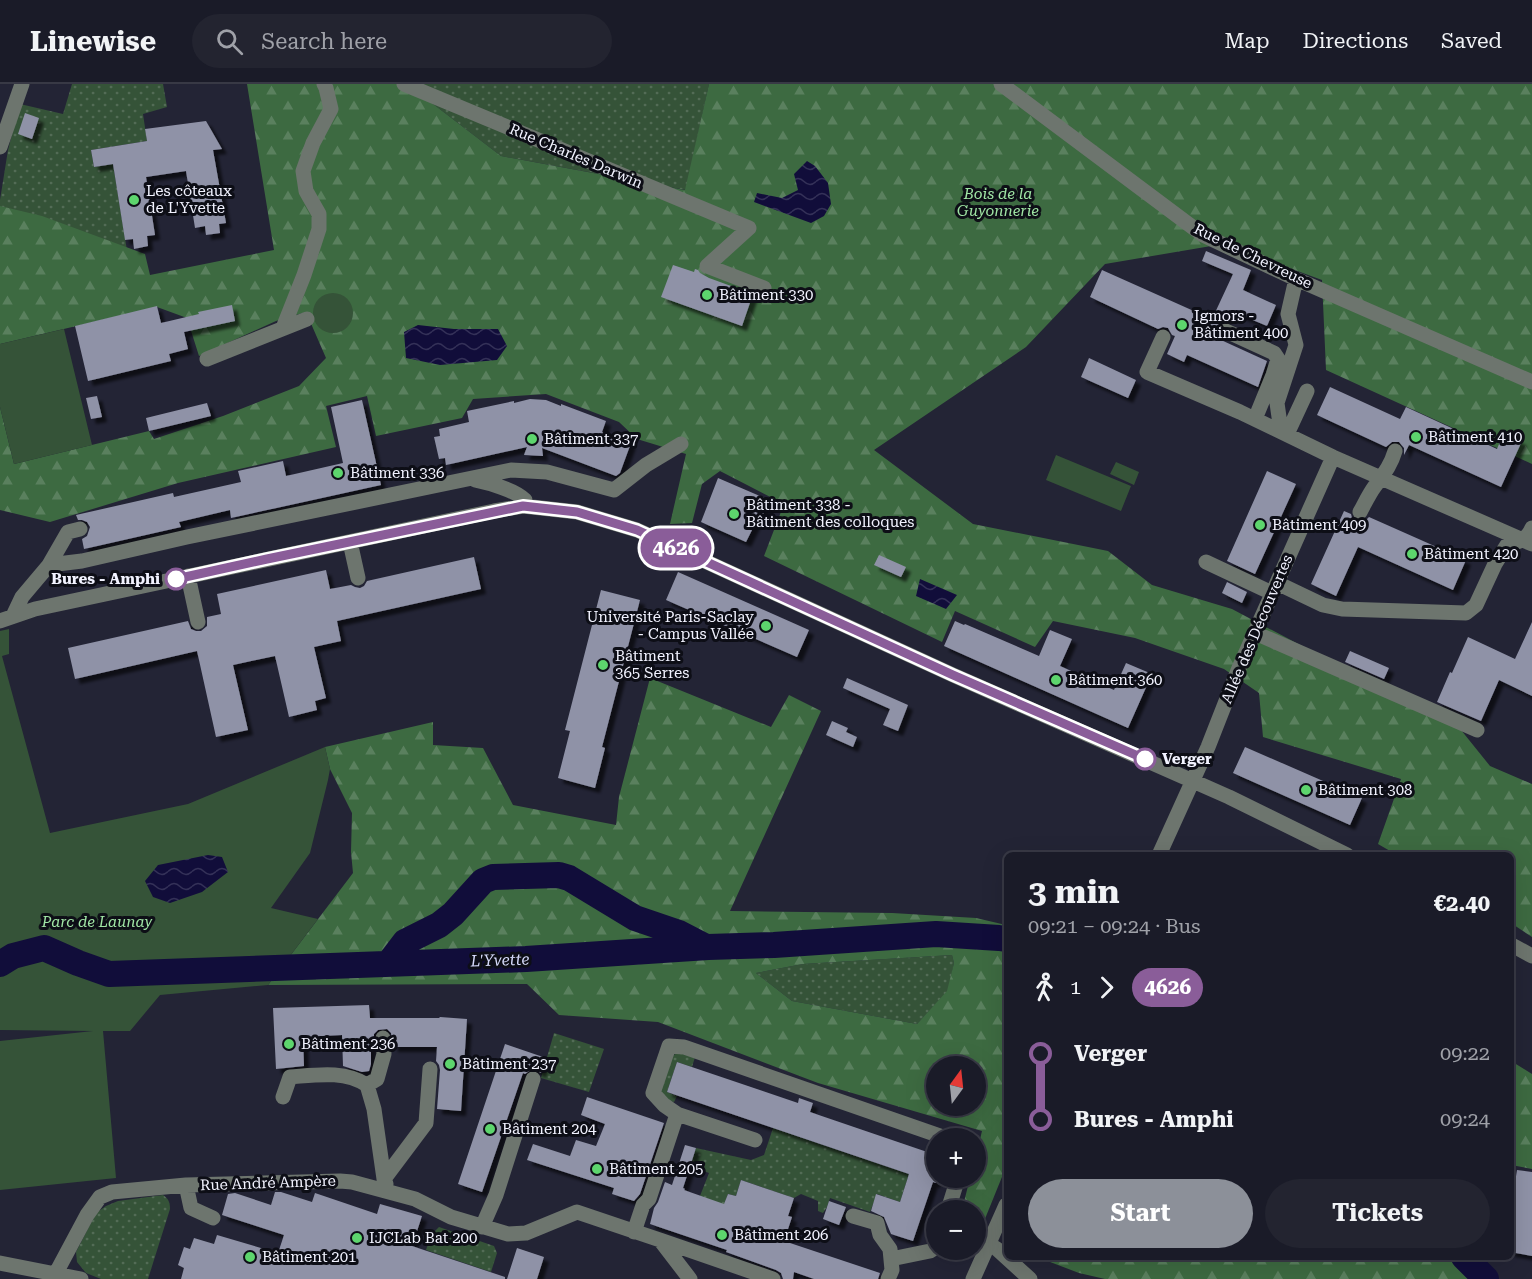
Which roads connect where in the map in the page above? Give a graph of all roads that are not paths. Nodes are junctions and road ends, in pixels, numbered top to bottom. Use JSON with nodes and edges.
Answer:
{"nodes":[{"id":1,"x":22,"y":84,"type":"edge"},
{"id":2,"x":324,"y":84,"type":"edge"},
{"id":3,"x":404,"y":84,"type":"edge"},
{"id":4,"x":1001,"y":84,"type":"edge"},
{"id":5,"x":0,"y":147,"type":"edge"},
{"id":6,"x":1296,"y":279,"type":"junction"},
{"id":7,"x":764,"y":288,"type":"dead end"},
{"id":8,"x":307,"y":319,"type":"dead end"},
{"id":9,"x":283,"y":328,"type":"junction"},
{"id":10,"x":1226,"y":331,"type":"dead end"},
{"id":11,"x":1163,"y":337,"type":"dead end"},
{"id":12,"x":207,"y":358,"type":"dead end"},
{"id":13,"x":1532,"y":382,"type":"edge"},
{"id":14,"x":1307,"y":392,"type":"dead end"},
{"id":15,"x":1255,"y":419,"type":"junction"},
{"id":16,"x":1284,"y":433,"type":"junction"},
{"id":17,"x":681,"y":444,"type":"dead end"},
{"id":18,"x":1395,"y":451,"type":"dead end"},
{"id":19,"x":1333,"y":456,"type":"junction"},
{"id":20,"x":1382,"y":478,"type":"junction"},
{"id":21,"x":468,"y":479,"type":"junction"},
{"id":22,"x":523,"y":506,"type":"junction"},
{"id":23,"x":1360,"y":512,"type":"dead end"},
{"id":24,"x":80,"y":529,"type":"dead end"},
{"id":25,"x":1529,"y":538,"type":"edge"},
{"id":26,"x":350,"y":542,"type":"junction"},
{"id":27,"x":1206,"y":562,"type":"dead end"},
{"id":28,"x":49,"y":565,"type":"junction"},
{"id":29,"x":188,"y":576,"type":"junction"},
{"id":30,"x":358,"y":578,"type":"dead end"},
{"id":31,"x":1275,"y":588,"type":"junction"},
{"id":32,"x":6,"y":618,"type":"edge"},
{"id":33,"x":198,"y":622,"type":"dead end"},
{"id":34,"x":1255,"y":633,"type":"junction"},
{"id":35,"x":1477,"y":730,"type":"dead end"},
{"id":36,"x":1193,"y":781,"type":"junction"},
{"id":37,"x":1161,"y":852,"type":"edge"},
{"id":38,"x":1341,"y":852,"type":"edge"},
{"id":39,"x":1514,"y":946,"type":"edge"},
{"id":40,"x":1532,"y":956,"type":"edge"},
{"id":41,"x":383,"y":1038,"type":"dead end"},
{"id":42,"x":430,"y":1069,"type":"dead end"},
{"id":43,"x":533,"y":1079,"type":"dead end"},
{"id":44,"x":367,"y":1085,"type":"junction"},
{"id":45,"x":283,"y":1097,"type":"dead end"},
{"id":46,"x":677,"y":1114,"type":"junction"},
{"id":47,"x":926,"y":1131,"type":"edge"},
{"id":48,"x":755,"y":1140,"type":"dead end"},
{"id":49,"x":186,"y":1185,"type":"junction"},
{"id":50,"x":387,"y":1185,"type":"junction"},
{"id":51,"x":1004,"y":1210,"type":"edge"},
{"id":52,"x":853,"y":1216,"type":"dead end"},
{"id":53,"x":213,"y":1218,"type":"dead end"},
{"id":54,"x":482,"y":1227,"type":"junction"},
{"id":55,"x":634,"y":1232,"type":"junction"},
{"id":56,"x":660,"y":1240,"type":"junction"},
{"id":57,"x":989,"y":1244,"type":"junction"},
{"id":58,"x":926,"y":1252,"type":"edge"},
{"id":59,"x":1004,"y":1255,"type":"edge"},
{"id":60,"x":891,"y":1259,"type":"junction"},
{"id":61,"x":1009,"y":1260,"type":"edge"},
{"id":62,"x":0,"y":1263,"type":"edge"},
{"id":63,"x":57,"y":1273,"type":"junction"},
{"id":64,"x":81,"y":1279,"type":"edge"},
{"id":65,"x":690,"y":1279,"type":"edge"},
{"id":66,"x":773,"y":1279,"type":"edge"},
{"id":67,"x":888,"y":1279,"type":"edge"},
{"id":68,"x":973,"y":1279,"type":"edge"},
{"id":69,"x":1030,"y":1279,"type":"edge"}],
"edges":[{"from":1,"to":5,"type":"street"},
{"from":2,"to":9,"type":"street"},
{"from":3,"to":7,"type":"street","name":"Rue Charles Darwin"},
{"from":4,"to":6,"type":"street","name":"Rue de Chevreuse"},
{"from":6,"to":13,"type":"street","name":"Rue de Chevreuse"},
{"from":6,"to":16,"type":"street"},
{"from":8,"to":9,"type":"street"},
{"from":9,"to":12,"type":"street"},
{"from":10,"to":15,"type":"street"},
{"from":11,"to":15,"type":"street"},
{"from":14,"to":16,"type":"street"},
{"from":15,"to":16,"type":"street"},
{"from":16,"to":19,"type":"street"},
{"from":17,"to":21,"type":"street"},
{"from":18,"to":20,"type":"street"},
{"from":19,"to":20,"type":"street"},
{"from":19,"to":31,"type":"street","name":"Allée des Découvertes"},
{"from":20,"to":23,"type":"street"},
{"from":20,"to":25,"type":"street"},
{"from":21,"to":22,"type":"street"},
{"from":21,"to":28,"type":"street"},
{"from":22,"to":26,"type":"street"},
{"from":22,"to":36,"type":"street"},
{"from":24,"to":28,"type":"street"},
{"from":25,"to":31,"type":"street"},
{"from":26,"to":29,"type":"street"},
{"from":26,"to":30,"type":"street"},
{"from":27,"to":31,"type":"street"},
{"from":28,"to":32,"type":"street"},
{"from":29,"to":32,"type":"street"},
{"from":29,"to":33,"type":"street"},
{"from":31,"to":34,"type":"street","name":"Allée des Découvertes"},
{"from":34,"to":35,"type":"street"},
{"from":34,"to":36,"type":"street","name":"Allée des Découvertes"},
{"from":36,"to":37,"type":"street","name":"Allée des Découvertes"},
{"from":36,"to":38,"type":"street"},
{"from":39,"to":40,"type":"street"},
{"from":41,"to":44,"type":"street"},
{"from":42,"to":50,"type":"street"},
{"from":43,"to":54,"type":"street"},
{"from":44,"to":45,"type":"street"},
{"from":44,"to":50,"type":"street"},
{"from":46,"to":47,"type":"street"},
{"from":46,"to":48,"type":"street"},
{"from":46,"to":55,"type":"street"},
{"from":49,"to":50,"type":"street","name":"Rue André Ampère"},
{"from":49,"to":53,"type":"street"},
{"from":49,"to":63,"type":"street","name":"Rue André Ampère"},
{"from":50,"to":54,"type":"street","name":"Rue André Ampère"},
{"from":51,"to":57,"type":"street"},
{"from":52,"to":60,"type":"street"},
{"from":54,"to":55,"type":"street","name":"Rue André Ampère"},
{"from":55,"to":56,"type":"street","name":"Rue André Ampère"},
{"from":56,"to":65,"type":"street"},
{"from":56,"to":66,"type":"street","name":"Rue André Ampère"},
{"from":57,"to":59,"type":"street"},
{"from":57,"to":68,"type":"street"},
{"from":58,"to":60,"type":"street"},
{"from":60,"to":67,"type":"street"},
{"from":61,"to":69,"type":"street"},
{"from":62,"to":63,"type":"street"},
{"from":63,"to":64,"type":"street"}]}
